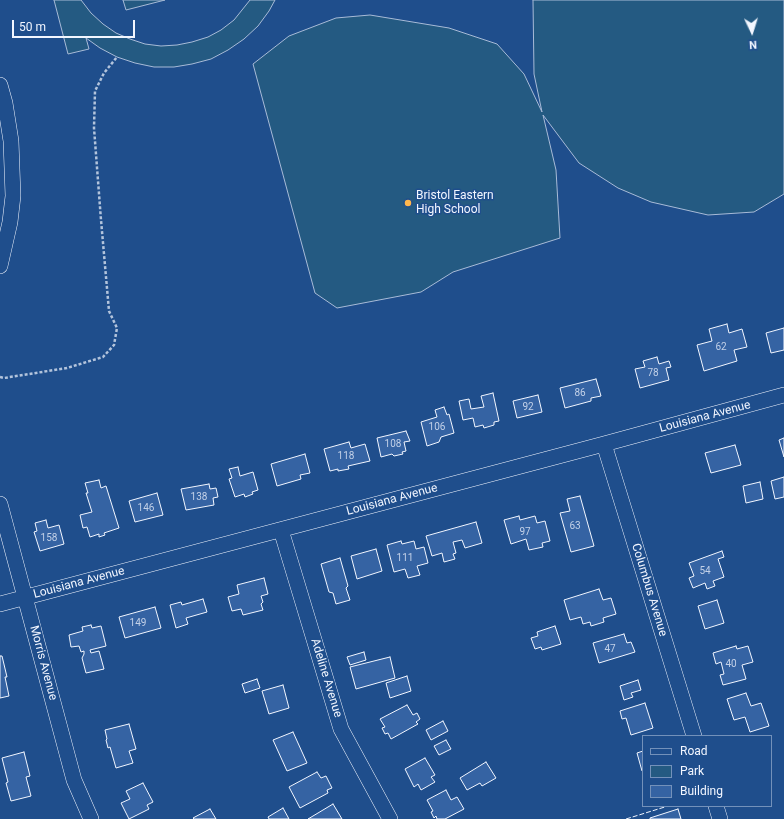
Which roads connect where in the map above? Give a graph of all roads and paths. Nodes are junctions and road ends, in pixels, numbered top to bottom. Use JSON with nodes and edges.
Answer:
{"nodes":[{"id":1,"x":117,"y":57,"type":"dead end"},
{"id":2,"x":0,"y":85,"type":"edge"},
{"id":3,"x":0,"y":266,"type":"edge"},
{"id":4,"x":0,"y":377,"type":"edge"},
{"id":5,"x":784,"y":395,"type":"edge"},
{"id":6,"x":604,"y":444,"type":"junction"},
{"id":7,"x":0,"y":504,"type":"edge"},
{"id":8,"x":281,"y":530,"type":"junction"},
{"id":9,"x":25,"y":598,"type":"junction"},
{"id":10,"x":0,"y":604,"type":"edge"},
{"id":11,"x":694,"y":735,"type":"edge"},
{"id":12,"x":716,"y":807,"type":"edge"},
{"id":13,"x":91,"y":819,"type":"edge"},
{"id":14,"x":390,"y":819,"type":"edge"},
{"id":15,"x":720,"y":819,"type":"edge"}],
"edges":[{"from":1,"to":4,"type":"path"},
{"from":2,"to":3,"type":"street"},
{"from":5,"to":6,"type":"street","name":"Louisiana Avenue"},
{"from":6,"to":8,"type":"street","name":"Louisiana Avenue"},
{"from":6,"to":11,"type":"street","name":"Columbus Avenue"},
{"from":7,"to":9,"type":"street","name":"Morris Avenue"},
{"from":8,"to":9,"type":"street","name":"Louisiana Avenue"},
{"from":8,"to":14,"type":"street","name":"Adeline Avenue"},
{"from":9,"to":10,"type":"street","name":"Louisiana Avenue"},
{"from":9,"to":13,"type":"street","name":"Morris Avenue"},
{"from":12,"to":15,"type":"street"}]}
